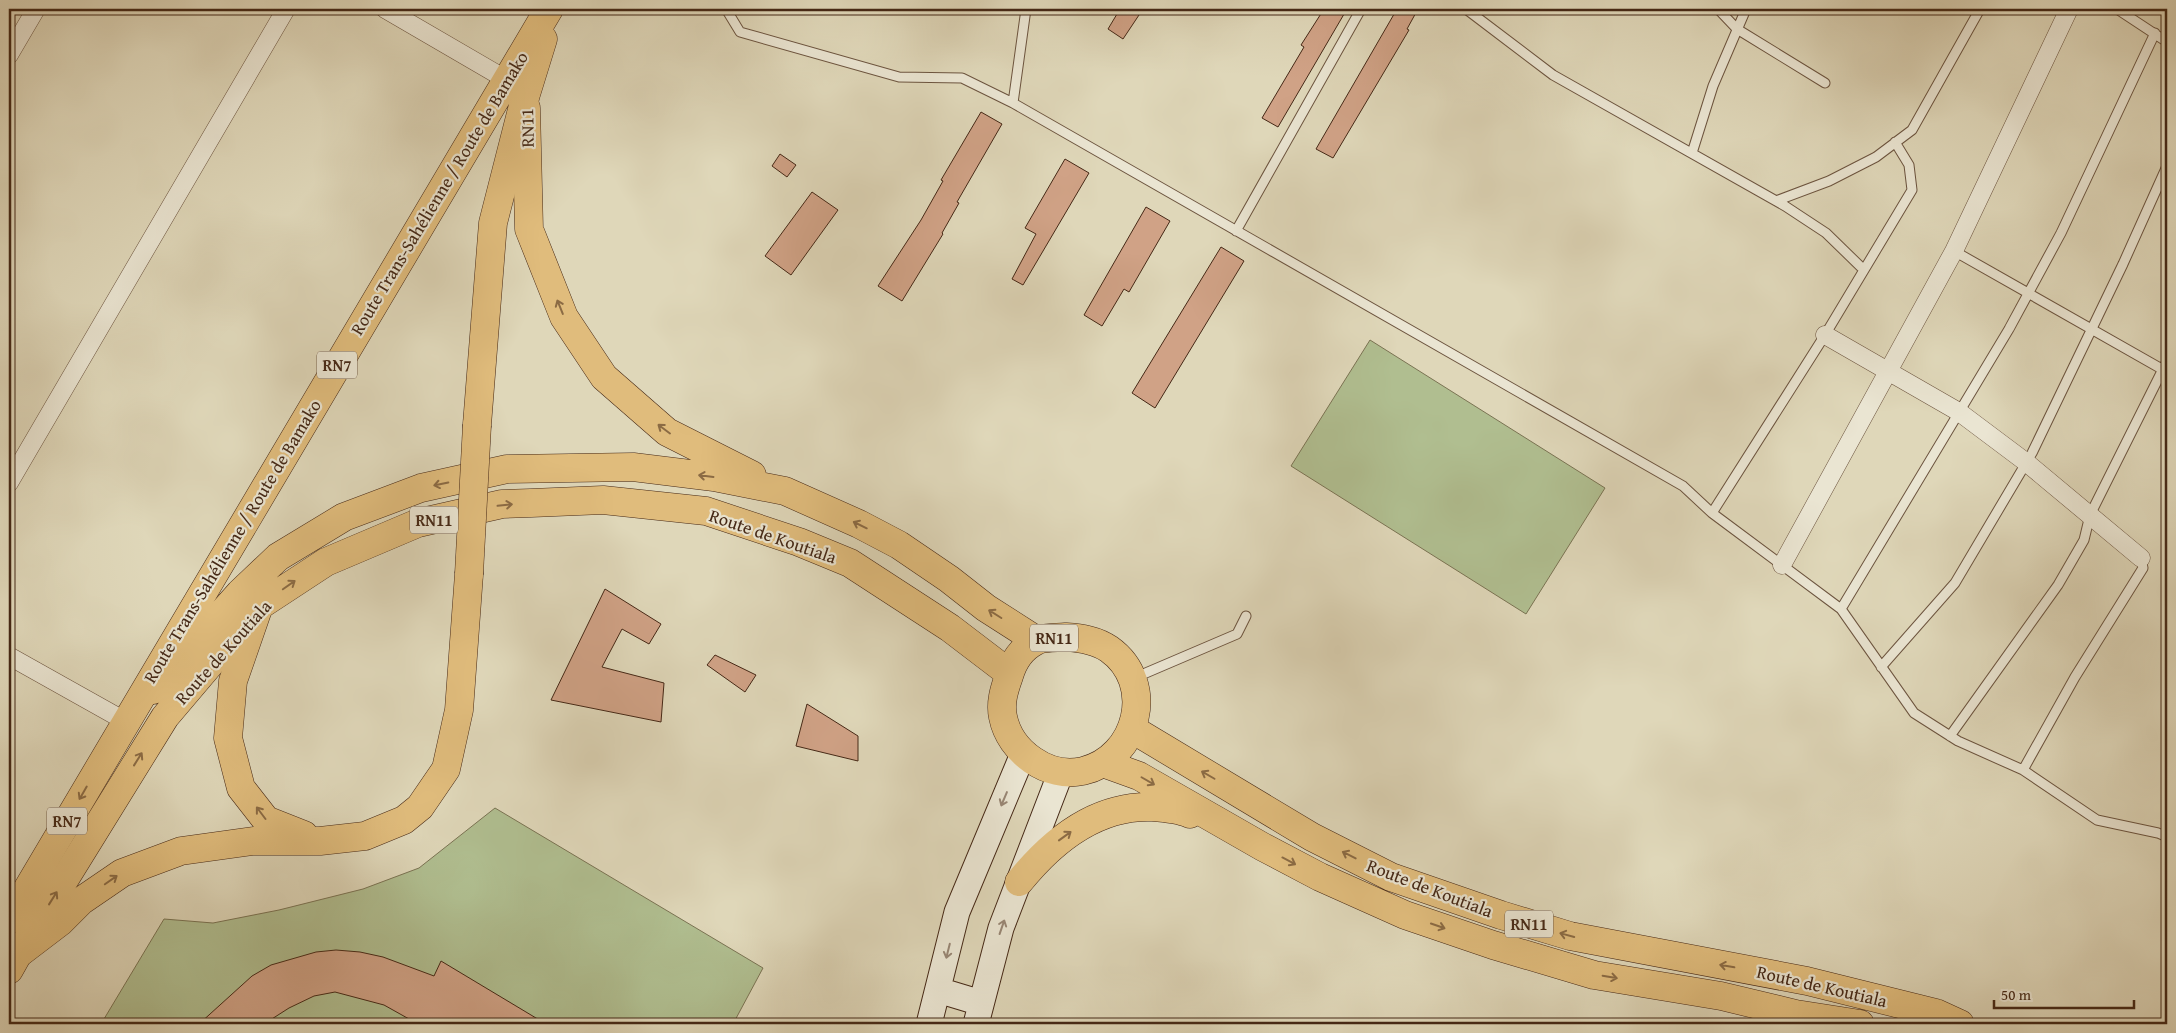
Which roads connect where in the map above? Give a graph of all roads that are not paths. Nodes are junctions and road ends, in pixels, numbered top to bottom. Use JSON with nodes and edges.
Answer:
{"nodes":[{"id":1,"x":36,"y":9,"type":"edge"},
{"id":2,"x":286,"y":9,"type":"edge"},
{"id":3,"x":385,"y":9,"type":"edge"},
{"id":4,"x":549,"y":9,"type":"edge"},
{"id":5,"x":553,"y":9,"type":"edge"},
{"id":6,"x":726,"y":9,"type":"edge"},
{"id":7,"x":1026,"y":9,"type":"edge"},
{"id":8,"x":1362,"y":9,"type":"edge"},
{"id":9,"x":1466,"y":9,"type":"edge"},
{"id":10,"x":1718,"y":9,"type":"edge"},
{"id":11,"x":1746,"y":9,"type":"edge"},
{"id":12,"x":1980,"y":9,"type":"edge"},
{"id":13,"x":2069,"y":9,"type":"edge"},
{"id":14,"x":2118,"y":9,"type":"edge"},
{"id":15,"x":1737,"y":29,"type":"junction"},
{"id":16,"x":2155,"y":34,"type":"junction"},
{"id":17,"x":2167,"y":42,"type":"edge"},
{"id":18,"x":9,"y":55,"type":"edge"},
{"id":19,"x":1825,"y":84,"type":"dead end"},
{"id":20,"x":516,"y":87,"type":"junction"},
{"id":21,"x":1013,"y":103,"type":"junction"},
{"id":22,"x":1895,"y":142,"type":"junction"},
{"id":23,"x":1692,"y":153,"type":"junction"},
{"id":24,"x":2167,"y":166,"type":"edge"},
{"id":25,"x":1776,"y":200,"type":"junction"},
{"id":26,"x":1236,"y":231,"type":"junction"},
{"id":27,"x":1954,"y":251,"type":"junction"},
{"id":28,"x":1864,"y":270,"type":"junction"},
{"id":29,"x":2028,"y":293,"type":"junction"},
{"id":30,"x":2092,"y":330,"type":"junction"},
{"id":31,"x":1825,"y":335,"type":"junction"},
{"id":32,"x":2167,"y":361,"type":"edge"},
{"id":33,"x":1888,"y":371,"type":"junction"},
{"id":34,"x":2165,"y":371,"type":"edge"},
{"id":35,"x":1960,"y":412,"type":"junction"},
{"id":36,"x":2026,"y":462,"type":"junction"},
{"id":37,"x":9,"y":483,"type":"edge"},
{"id":38,"x":785,"y":491,"type":"junction"},
{"id":39,"x":1712,"y":513,"type":"junction"},
{"id":40,"x":2090,"y":516,"type":"junction"},
{"id":41,"x":2141,"y":558,"type":"joint"},
{"id":42,"x":1782,"y":565,"type":"junction"},
{"id":43,"x":259,"y":606,"type":"junction"},
{"id":44,"x":1841,"y":609,"type":"junction"},
{"id":45,"x":1246,"y":616,"type":"dead end"},
{"id":46,"x":1036,"y":640,"type":"junction"},
{"id":47,"x":9,"y":656,"type":"edge"},
{"id":48,"x":1881,"y":667,"type":"junction"},
{"id":49,"x":1010,"y":673,"type":"junction"},
{"id":50,"x":1132,"y":679,"type":"junction"},
{"id":51,"x":125,"y":721,"type":"junction"},
{"id":52,"x":1132,"y":729,"type":"junction"},
{"id":53,"x":1950,"y":736,"type":"junction"},
{"id":54,"x":1023,"y":754,"type":"junction"},
{"id":55,"x":1103,"y":763,"type":"junction"},
{"id":56,"x":2023,"y":770,"type":"junction"},
{"id":57,"x":1061,"y":772,"type":"junction"},
{"id":58,"x":2167,"y":837,"type":"edge"},
{"id":59,"x":320,"y":840,"type":"junction"},
{"id":60,"x":1263,"y":847,"type":"junction"},
{"id":61,"x":1019,"y":882,"type":"junction"},
{"id":62,"x":9,"y":920,"type":"edge"},
{"id":63,"x":14,"y":962,"type":"edge"},
{"id":64,"x":938,"y":990,"type":"junction"},
{"id":65,"x":978,"y":1013,"type":"edge"},
{"id":66,"x":929,"y":1024,"type":"edge"},
{"id":67,"x":1860,"y":1024,"type":"edge"},
{"id":68,"x":1960,"y":1024,"type":"edge"}],
"edges":[{"from":1,"to":18,"type":"street"},
{"from":2,"to":37,"type":"street"},
{"from":3,"to":20,"type":"street"},
{"from":4,"to":20,"type":"main road","name":"Route Trans-Sahélienne / Route de Bamako","number":"RN7"},
{"from":5,"to":20,"type":"main road"},
{"from":6,"to":21,"type":"lane"},
{"from":7,"to":21,"type":"lane"},
{"from":8,"to":26,"type":"lane"},
{"from":9,"to":23,"type":"lane"},
{"from":10,"to":15,"type":"lane"},
{"from":11,"to":15,"type":"lane"},
{"from":12,"to":22,"type":"lane"},
{"from":13,"to":27,"type":"street"},
{"from":14,"to":16,"type":"lane"},
{"from":15,"to":19,"type":"lane"},
{"from":15,"to":23,"type":"lane"},
{"from":16,"to":17,"type":"lane"},
{"from":16,"to":29,"type":"lane"},
{"from":38,"to":20,"type":"main road","name":"RN11","number":"RN11","one_way":true},
{"from":20,"to":51,"type":"main road","name":"Route Trans-Sahélienne / Route de Bamako","number":"RN7"},
{"from":20,"to":59,"type":"main road","bridge":true},
{"from":21,"to":26,"type":"lane"},
{"from":22,"to":25,"type":"lane"},
{"from":22,"to":28,"type":"lane"},
{"from":23,"to":25,"type":"lane"},
{"from":24,"to":30,"type":"lane"},
{"from":25,"to":28,"type":"lane"},
{"from":26,"to":39,"type":"lane"},
{"from":27,"to":29,"type":"lane"},
{"from":27,"to":33,"type":"street"},
{"from":28,"to":31,"type":"lane"},
{"from":29,"to":30,"type":"lane"},
{"from":29,"to":35,"type":"lane"},
{"from":30,"to":34,"type":"lane"},
{"from":30,"to":36,"type":"lane"},
{"from":31,"to":33,"type":"street"},
{"from":31,"to":39,"type":"lane"},
{"from":32,"to":34,"type":"lane"},
{"from":33,"to":35,"type":"street"},
{"from":33,"to":42,"type":"street"},
{"from":34,"to":40,"type":"lane"},
{"from":35,"to":36,"type":"street"},
{"from":35,"to":44,"type":"lane"},
{"from":36,"to":40,"type":"street"},
{"from":36,"to":48,"type":"lane"},
{"from":46,"to":38,"type":"main road","number":"RN11","one_way":true},
{"from":38,"to":51,"type":"main road","number":"RN11","one_way":true},
{"from":39,"to":42,"type":"lane"},
{"from":40,"to":41,"type":"street"},
{"from":40,"to":53,"type":"lane"},
{"from":41,"to":56,"type":"lane"},
{"from":42,"to":44,"type":"lane"},
{"from":43,"to":49,"type":"main road","name":"Route de Koutiala","number":"RN11","one_way":true},
{"from":59,"to":43,"type":"main road","one_way":true},
{"from":63,"to":43,"type":"main road","name":"Route de Koutiala","number":"RN11","one_way":true},
{"from":44,"to":48,"type":"lane"},
{"from":45,"to":50,"type":"lane"},
{"from":46,"to":49,"type":"main road","number":"RN11"},
{"from":46,"to":50,"type":"main road","number":"RN11"},
{"from":47,"to":51,"type":"street"},
{"from":48,"to":53,"type":"lane"},
{"from":49,"to":54,"type":"main road","number":"RN11"},
{"from":50,"to":52,"type":"main road","number":"RN11"},
{"from":51,"to":62,"type":"main road","name":"Route Trans-Sahélienne / Route de Bamako","number":"RN7","one_way":true},
{"from":52,"to":55,"type":"main road","number":"RN11"},
{"from":68,"to":52,"type":"main road","name":"Route de Koutiala","number":"RN11","one_way":true},
{"from":53,"to":56,"type":"lane"},
{"from":54,"to":57,"type":"main road","number":"RN11"},
{"from":54,"to":64,"type":"street","one_way":true},
{"from":55,"to":57,"type":"main road","number":"RN11"},
{"from":55,"to":60,"type":"main road","name":"Route de Koutiala","number":"RN11","one_way":true},
{"from":56,"to":58,"type":"lane"},
{"from":57,"to":61,"type":"street"},
{"from":63,"to":59,"type":"main road","one_way":true},
{"from":61,"to":60,"type":"main road","one_way":true},
{"from":60,"to":67,"type":"main road","name":"Route de Koutiala","number":"RN11","one_way":true},
{"from":65,"to":61,"type":"street","one_way":true},
{"from":64,"to":65,"type":"street"},
{"from":64,"to":66,"type":"street"}]}
